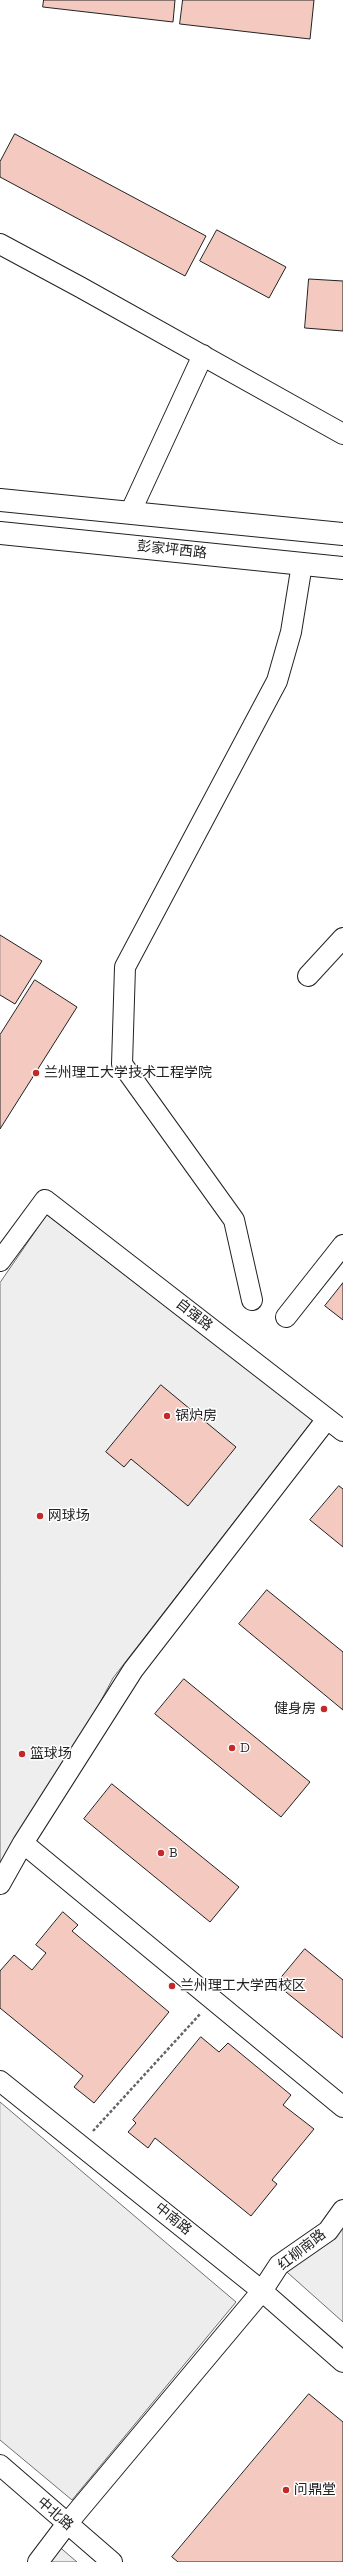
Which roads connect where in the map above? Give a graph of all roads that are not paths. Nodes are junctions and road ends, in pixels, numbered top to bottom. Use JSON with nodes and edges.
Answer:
{"nodes":[{"id":1,"x":0,"y":244,"type":"edge"},
{"id":2,"x":203,"y":355,"type":"junction"},
{"id":3,"x":343,"y":434,"type":"edge"},
{"id":4,"x":0,"y":500,"type":"edge"},
{"id":5,"x":130,"y":513,"type":"junction"},
{"id":6,"x":0,"y":533,"type":"edge"},
{"id":7,"x":343,"y":534,"type":"edge"},
{"id":8,"x":302,"y":564,"type":"junction"},
{"id":9,"x":343,"y":568,"type":"edge"},
{"id":10,"x":343,"y":938,"type":"edge"},
{"id":11,"x":308,"y":976,"type":"dead end"},
{"id":12,"x":343,"y":1245,"type":"edge"},
{"id":13,"x":0,"y":1261,"type":"edge"},
{"id":14,"x":252,"y":1300,"type":"dead end"},
{"id":15,"x":286,"y":1317,"type":"dead end"},
{"id":16,"x":327,"y":1418,"type":"junction"},
{"id":17,"x":343,"y":1431,"type":"edge"},
{"id":18,"x":23,"y":1843,"type":"junction"},
{"id":19,"x":0,"y":1884,"type":"edge"},
{"id":20,"x":0,"y":2081,"type":"edge"},
{"id":21,"x":343,"y":2107,"type":"edge"},
{"id":22,"x":343,"y":2210,"type":"edge"},
{"id":23,"x":262,"y":2291,"type":"junction"},
{"id":24,"x":343,"y":2362,"type":"edge"},
{"id":25,"x":0,"y":2465,"type":"edge"},
{"id":26,"x":66,"y":2525,"type":"junction"},
{"id":27,"x":38,"y":2562,"type":"edge"},
{"id":28,"x":112,"y":2562,"type":"edge"}],
"edges":[{"from":1,"to":2,"type":"street"},
{"from":2,"to":3,"type":"street"},
{"from":2,"to":5,"type":"street"},
{"from":4,"to":5,"type":"main road"},
{"from":5,"to":7,"type":"main road"},
{"from":6,"to":8,"type":"main road","name":"彭家坪西路"},
{"from":8,"to":9,"type":"main road","name":"彭家坪西路"},
{"from":8,"to":14,"type":"street"},
{"from":10,"to":11,"type":"street"},
{"from":12,"to":15,"type":"street"},
{"from":13,"to":16,"type":"street","name":"自强路"},
{"from":16,"to":17,"type":"street","name":"自强路"},
{"from":16,"to":18,"type":"street"},
{"from":18,"to":19,"type":"street"},
{"from":18,"to":21,"type":"street"},
{"from":20,"to":23,"type":"street","name":"中南路"},
{"from":22,"to":23,"type":"street","name":"红柳南路"},
{"from":23,"to":24,"type":"street","name":"中南路"},
{"from":23,"to":26,"type":"street","name":"红柳南路"},
{"from":25,"to":26,"type":"street","name":"中北路"},
{"from":26,"to":27,"type":"street","name":"红柳南路"},
{"from":26,"to":28,"type":"street","name":"中北路"}]}
